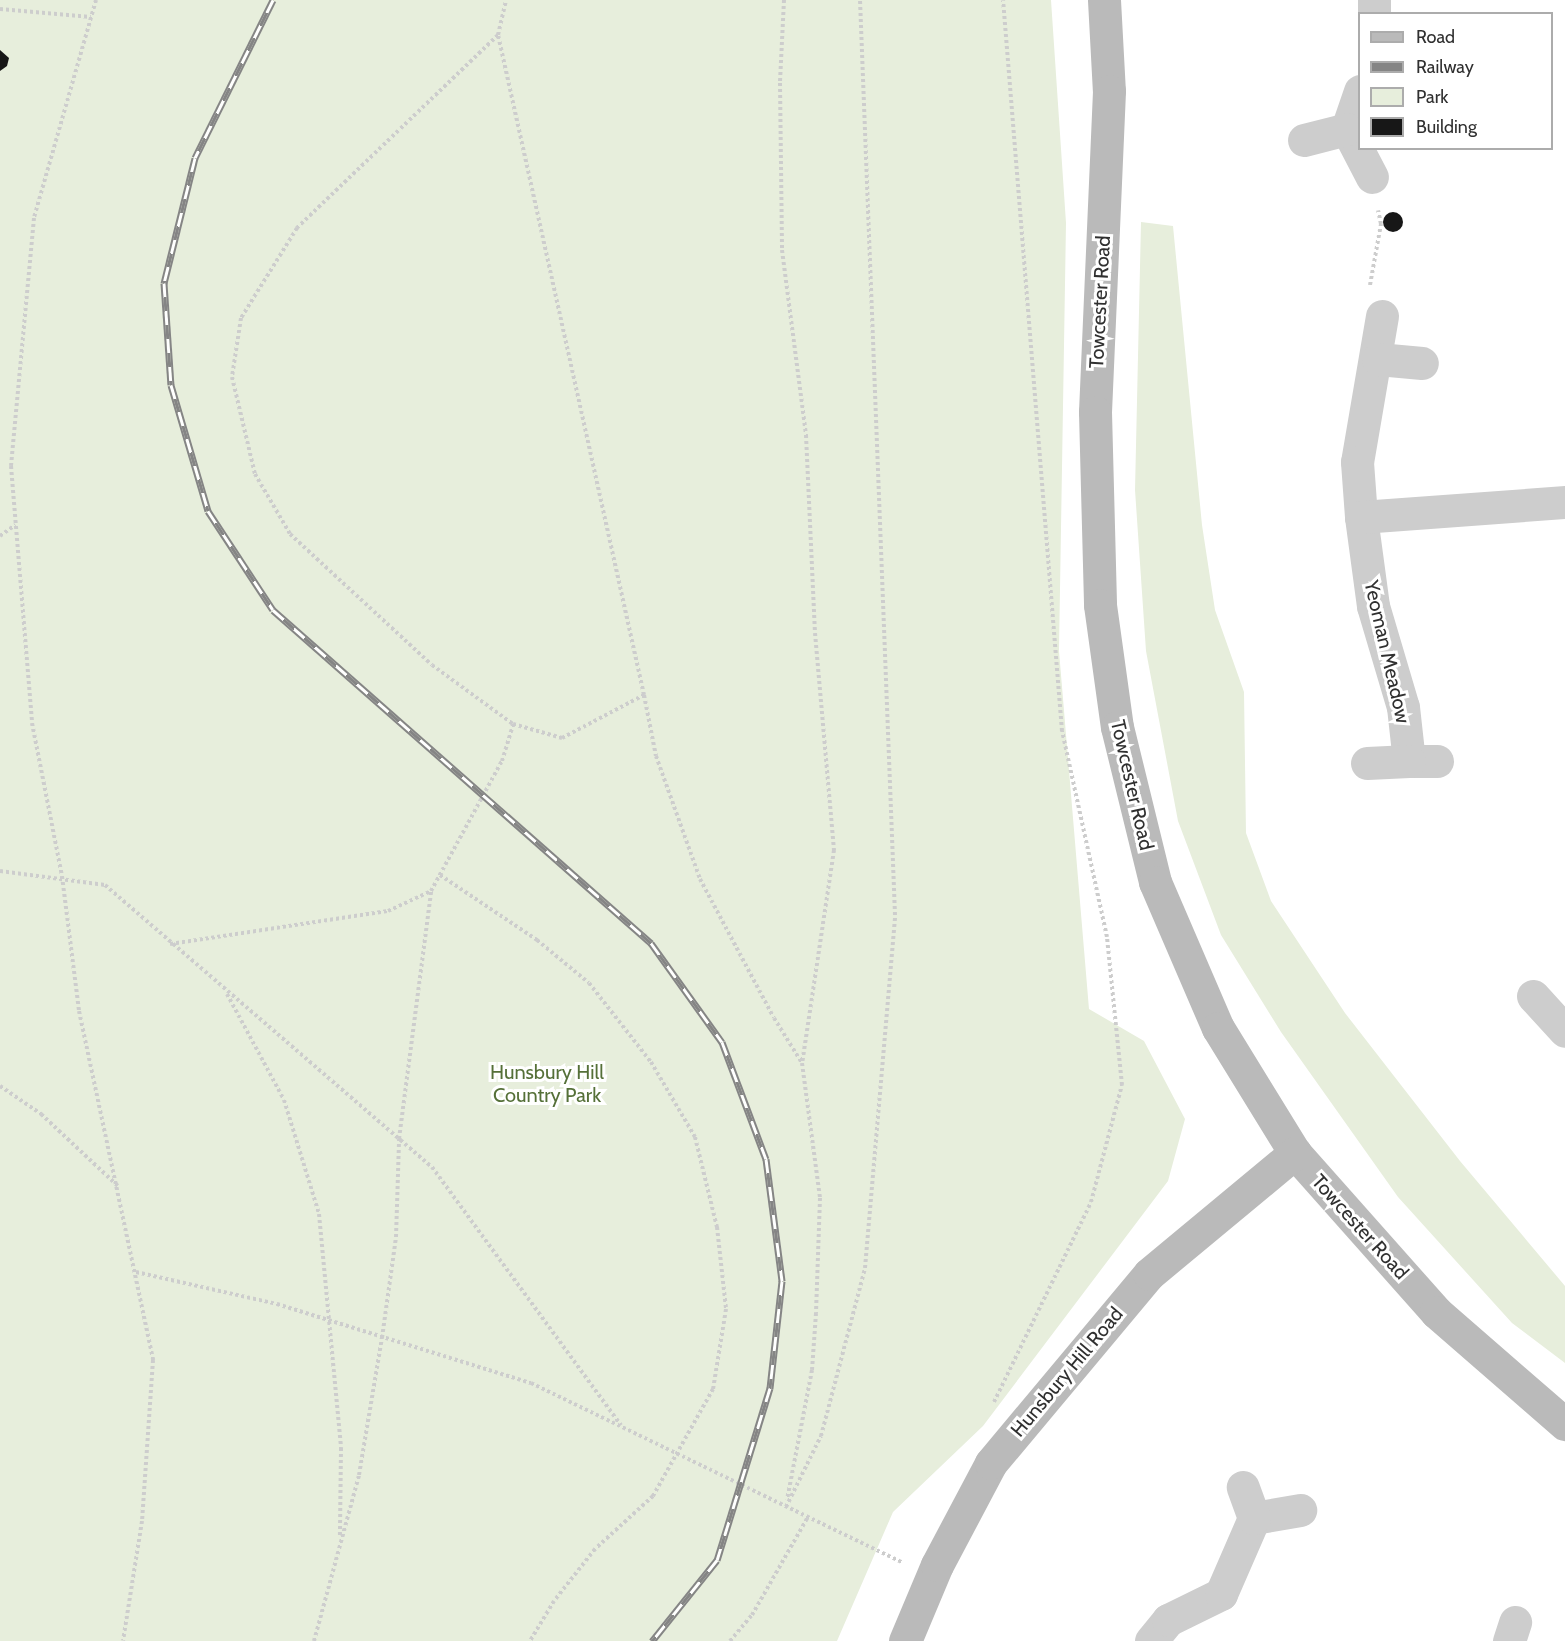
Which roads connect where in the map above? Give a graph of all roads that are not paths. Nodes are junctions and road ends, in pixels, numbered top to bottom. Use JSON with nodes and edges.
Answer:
{"nodes":[{"id":1,"x":1104,"y":0,"type":"edge"},
{"id":2,"x":1358,"y":94,"type":"edge"},
{"id":3,"x":1347,"y":129,"type":"junction"},
{"id":4,"x":1304,"y":140,"type":"dead end"},
{"id":5,"x":1372,"y":177,"type":"road end"},
{"id":6,"x":1382,"y":316,"type":"road end"},
{"id":7,"x":1378,"y":358,"type":"junction"},
{"id":8,"x":1422,"y":363,"type":"dead end"},
{"id":9,"x":1565,"y":502,"type":"edge"},
{"id":10,"x":1361,"y":517,"type":"junction"},
{"id":11,"x":1367,"y":763,"type":"dead end"},
{"id":12,"x":1533,"y":996,"type":"dead end"},
{"id":13,"x":1565,"y":1031,"type":"edge"},
{"id":14,"x":1295,"y":1153,"type":"junction"},
{"id":15,"x":1565,"y":1424,"type":"edge"},
{"id":16,"x":1243,"y":1487,"type":"dead end"},
{"id":17,"x":1300,"y":1510,"type":"dead end"},
{"id":18,"x":1254,"y":1518,"type":"junction"},
{"id":19,"x":905,"y":1641,"type":"edge"},
{"id":20,"x":1151,"y":1641,"type":"edge"}],
"edges":[{"from":1,"to":14,"type":"street","name":"Towcester Road"},
{"from":2,"to":3,"type":"street"},
{"from":3,"to":4,"type":"street"},
{"from":3,"to":5,"type":"street"},
{"from":6,"to":7,"type":"street","name":"Yeoman Meadow"},
{"from":7,"to":8,"type":"street"},
{"from":7,"to":10,"type":"street","name":"Yeoman Meadow"},
{"from":9,"to":10,"type":"street"},
{"from":10,"to":11,"type":"street","name":"Yeoman Meadow"},
{"from":12,"to":13,"type":"street"},
{"from":14,"to":15,"type":"street","name":"Towcester Road"},
{"from":14,"to":19,"type":"street","name":"Hunsbury Hill Road"},
{"from":16,"to":18,"type":"street"},
{"from":17,"to":18,"type":"street"},
{"from":18,"to":20,"type":"street"}]}
